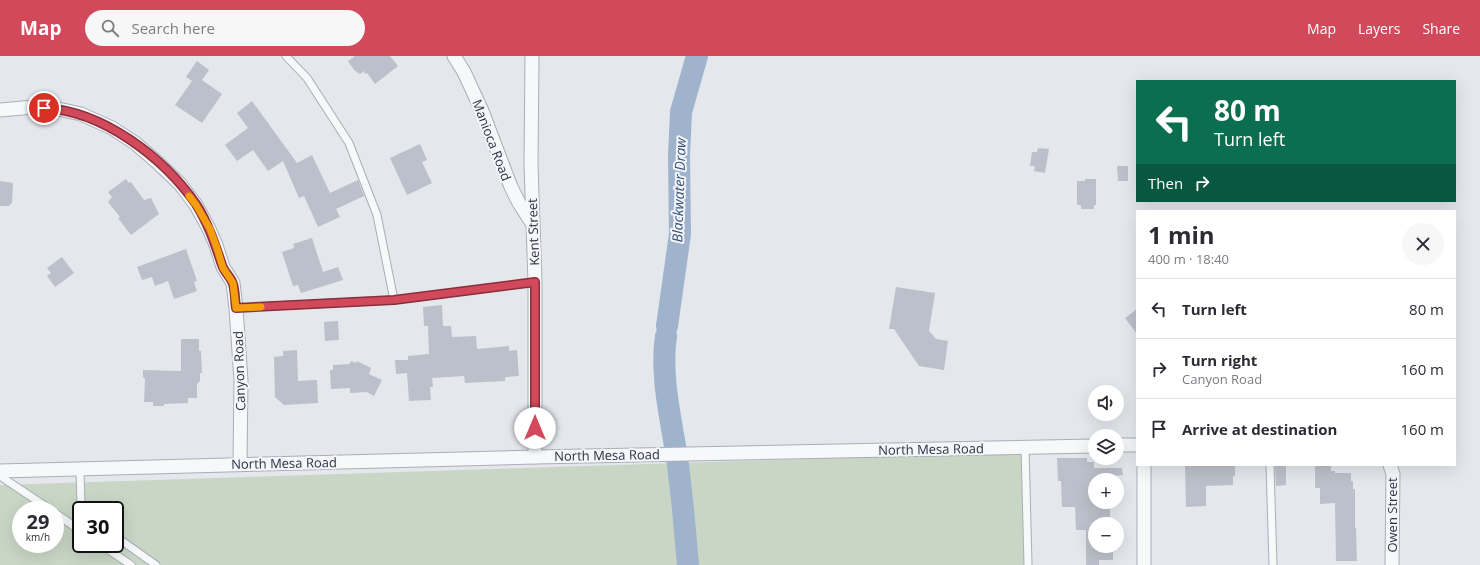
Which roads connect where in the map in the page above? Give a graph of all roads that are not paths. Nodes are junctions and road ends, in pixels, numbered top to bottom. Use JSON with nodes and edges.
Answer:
{"nodes":[{"id":1,"x":286,"y":56,"type":"edge"},
{"id":2,"x":454,"y":56,"type":"edge"},
{"id":3,"x":532,"y":56,"type":"edge"},
{"id":4,"x":0,"y":110,"type":"edge"},
{"id":5,"x":532,"y":223,"type":"junction"},
{"id":6,"x":535,"y":282,"type":"junction"},
{"id":7,"x":394,"y":300,"type":"junction"},
{"id":8,"x":236,"y":308,"type":"junction"},
{"id":9,"x":1124,"y":445,"type":"edge"},
{"id":10,"x":1136,"y":445,"type":"edge"},
{"id":11,"x":1088,"y":446,"type":"edge"},
{"id":12,"x":1025,"y":447,"type":"junction"},
{"id":13,"x":535,"y":457,"type":"junction"},
{"id":14,"x":240,"y":464,"type":"junction"},
{"id":15,"x":1144,"y":466,"type":"edge"},
{"id":16,"x":1270,"y":466,"type":"edge"},
{"id":17,"x":1390,"y":466,"type":"edge"},
{"id":18,"x":80,"y":470,"type":"junction"},
{"id":19,"x":0,"y":471,"type":"edge"},
{"id":20,"x":0,"y":476,"type":"edge"},
{"id":21,"x":38,"y":501,"type":"edge"},
{"id":22,"x":81,"y":501,"type":"edge"},
{"id":23,"x":64,"y":519,"type":"edge"},
{"id":24,"x":72,"y":525,"type":"edge"},
{"id":25,"x":124,"y":542,"type":"edge"},
{"id":26,"x":113,"y":553,"type":"edge"},
{"id":27,"x":131,"y":565,"type":"edge"},
{"id":28,"x":156,"y":565,"type":"edge"},
{"id":29,"x":1028,"y":565,"type":"edge"},
{"id":30,"x":1144,"y":565,"type":"edge"},
{"id":31,"x":1273,"y":565,"type":"edge"},
{"id":32,"x":1392,"y":565,"type":"edge"}],
"edges":[{"from":1,"to":7,"type":"lane"},
{"from":2,"to":5,"type":"street","name":"Manioca Road"},
{"from":3,"to":5,"type":"street","name":"Kent Street"},
{"from":4,"to":8,"type":"street","name":"Canyon Road"},
{"from":5,"to":6,"type":"street","name":"Kent Street"},
{"from":6,"to":7,"type":"lane"},
{"from":6,"to":13,"type":"street","name":"Kent Street"},
{"from":7,"to":8,"type":"lane"},
{"from":8,"to":14,"type":"street","name":"Canyon Road"},
{"from":9,"to":10,"type":"street"},
{"from":11,"to":12,"type":"street","name":"North Mesa Road"},
{"from":12,"to":13,"type":"street","name":"North Mesa Road"},
{"from":12,"to":29,"type":"lane"},
{"from":13,"to":14,"type":"street","name":"North Mesa Road"},
{"from":14,"to":18,"type":"street","name":"North Mesa Road"},
{"from":15,"to":30,"type":"street"},
{"from":16,"to":31,"type":"lane"},
{"from":17,"to":32,"type":"street","name":"Owen Street"},
{"from":18,"to":19,"type":"street","name":"North Mesa Road"},
{"from":18,"to":22,"type":"lane"},
{"from":20,"to":21,"type":"lane"},
{"from":23,"to":24,"type":"lane"},
{"from":25,"to":28,"type":"lane"},
{"from":26,"to":27,"type":"lane"}]}
